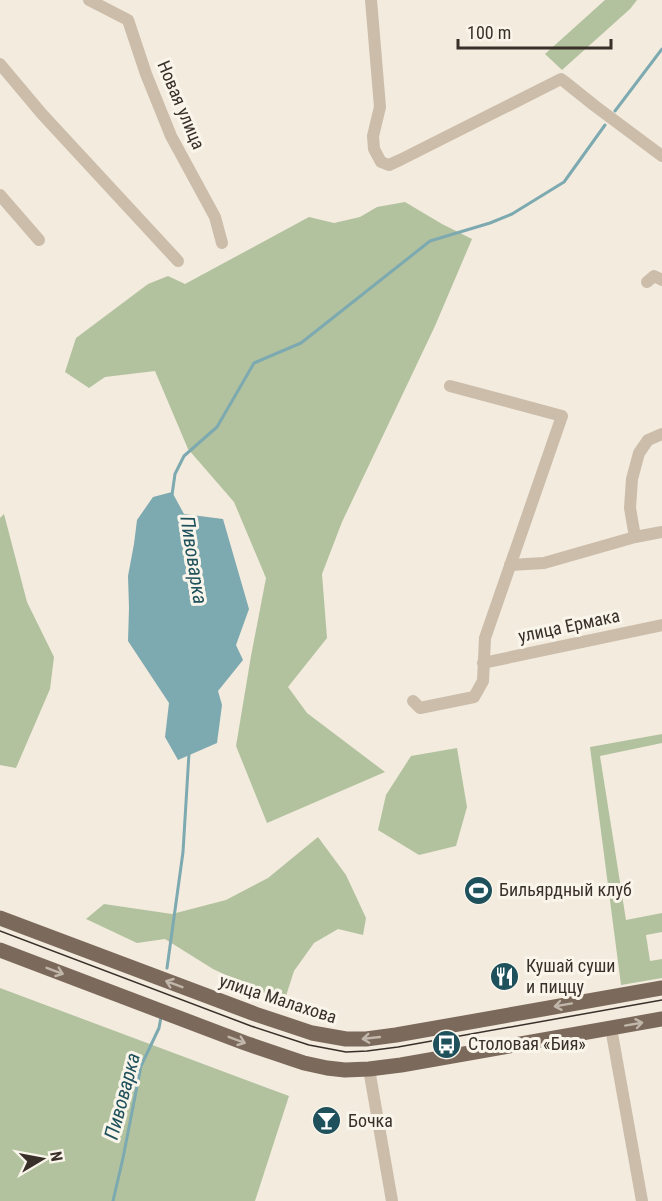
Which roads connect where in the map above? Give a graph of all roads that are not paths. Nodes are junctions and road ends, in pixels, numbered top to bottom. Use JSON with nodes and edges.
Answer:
{"nodes":[{"id":1,"x":89,"y":0,"type":"edge"},
{"id":2,"x":371,"y":0,"type":"edge"},
{"id":3,"x":0,"y":64,"type":"edge"},
{"id":4,"x":662,"y":156,"type":"edge"},
{"id":5,"x":0,"y":195,"type":"edge"},
{"id":6,"x":39,"y":240,"type":"dead end"},
{"id":7,"x":222,"y":243,"type":"dead end"},
{"id":8,"x":178,"y":261,"type":"dead end"},
{"id":9,"x":662,"y":279,"type":"edge"},
{"id":10,"x":647,"y":282,"type":"dead end"},
{"id":11,"x":450,"y":386,"type":"dead end"},
{"id":12,"x":662,"y":434,"type":"edge"},
{"id":13,"x":662,"y":532,"type":"edge"},
{"id":14,"x":635,"y":537,"type":"junction"},
{"id":15,"x":510,"y":565,"type":"junction"},
{"id":16,"x":662,"y":625,"type":"edge"},
{"id":17,"x":483,"y":663,"type":"junction"},
{"id":18,"x":413,"y":701,"type":"dead end"},
{"id":19,"x":0,"y":918,"type":"edge"},
{"id":20,"x":0,"y":950,"type":"edge"},
{"id":21,"x":662,"y":988,"type":"edge"},
{"id":22,"x":662,"y":1019,"type":"edge"},
{"id":23,"x":611,"y":1028,"type":"junction"},
{"id":24,"x":369,"y":1070,"type":"junction"},
{"id":25,"x":392,"y":1201,"type":"edge"},
{"id":26,"x":642,"y":1201,"type":"edge"}],
"edges":[{"from":1,"to":7,"type":"street","name":"Новая улица"},
{"from":2,"to":4,"type":"street"},
{"from":3,"to":8,"type":"street"},
{"from":5,"to":6,"type":"street"},
{"from":9,"to":10,"type":"street"},
{"from":11,"to":15,"type":"street"},
{"from":12,"to":14,"type":"street"},
{"from":13,"to":14,"type":"street"},
{"from":14,"to":15,"type":"street"},
{"from":15,"to":17,"type":"street"},
{"from":16,"to":17,"type":"street","name":"улица Ермака"},
{"from":17,"to":18,"type":"street"},
{"from":21,"to":19,"type":"main road","name":"улица Малахова","one_way":true},
{"from":20,"to":24,"type":"main road","one_way":true},
{"from":23,"to":22,"type":"main road","one_way":true},
{"from":23,"to":24,"type":"main road"},
{"from":23,"to":26,"type":"street"},
{"from":24,"to":25,"type":"street"}]}
